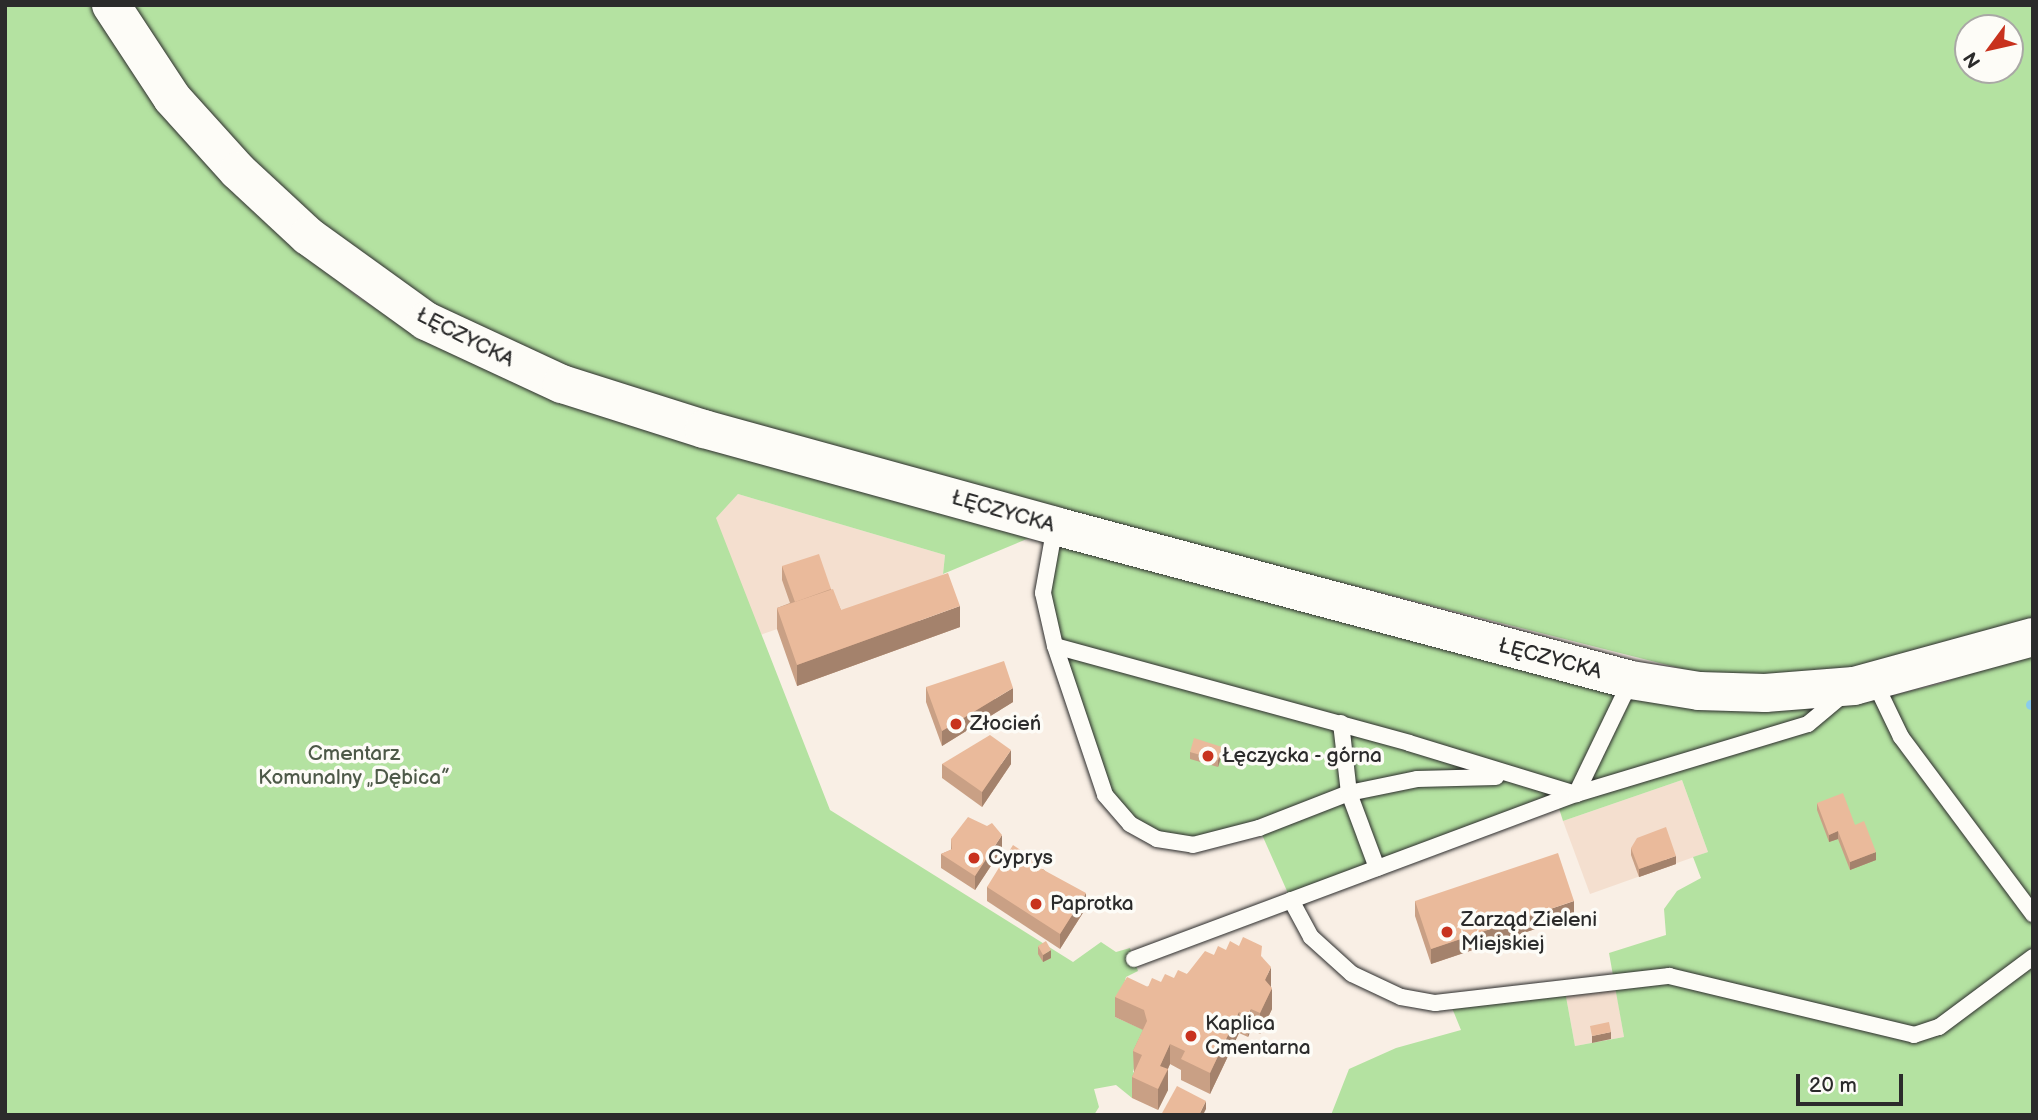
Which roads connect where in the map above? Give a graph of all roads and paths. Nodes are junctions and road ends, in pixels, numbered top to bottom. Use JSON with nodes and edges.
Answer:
{"nodes":[{"id":1,"x":111,"y":5,"type":"edge"},
{"id":2,"x":1055,"y":526,"type":"junction"},
{"id":3,"x":2033,"y":637,"type":"edge"},
{"id":4,"x":1055,"y":646,"type":"junction"},
{"id":5,"x":1631,"y":680,"type":"junction"},
{"id":6,"x":1864,"y":685,"type":"junction"},
{"id":7,"x":1341,"y":723,"type":"junction"},
{"id":8,"x":1516,"y":778,"type":"junction"},
{"id":9,"x":1349,"y":793,"type":"junction"},
{"id":10,"x":1576,"y":794,"type":"junction"},
{"id":11,"x":1377,"y":869,"type":"junction"},
{"id":12,"x":1290,"y":900,"type":"junction"},
{"id":13,"x":2033,"y":914,"type":"edge"},
{"id":14,"x":2033,"y":957,"type":"edge"},
{"id":15,"x":1133,"y":959,"type":"dead end"}],
"edges":[{"from":1,"to":2,"type":"main road","name":"ŁĘCZYCKA"},
{"from":2,"to":4,"type":"lane"},
{"from":2,"to":5,"type":"main road","name":"ŁĘCZYCKA"},
{"from":3,"to":6,"type":"main road","name":"ŁĘCZYCKA"},
{"from":4,"to":7,"type":"lane"},
{"from":4,"to":9,"type":"lane"},
{"from":5,"to":6,"type":"main road","name":"ŁĘCZYCKA"},
{"from":5,"to":10,"type":"lane"},
{"from":6,"to":10,"type":"lane"},
{"from":6,"to":13,"type":"lane"},
{"from":7,"to":8,"type":"lane"},
{"from":7,"to":9,"type":"lane"},
{"from":8,"to":9,"type":"lane"},
{"from":8,"to":10,"type":"lane"},
{"from":9,"to":11,"type":"lane"},
{"from":10,"to":11,"type":"lane"},
{"from":11,"to":12,"type":"lane"},
{"from":12,"to":14,"type":"lane"},
{"from":12,"to":15,"type":"lane"}]}
